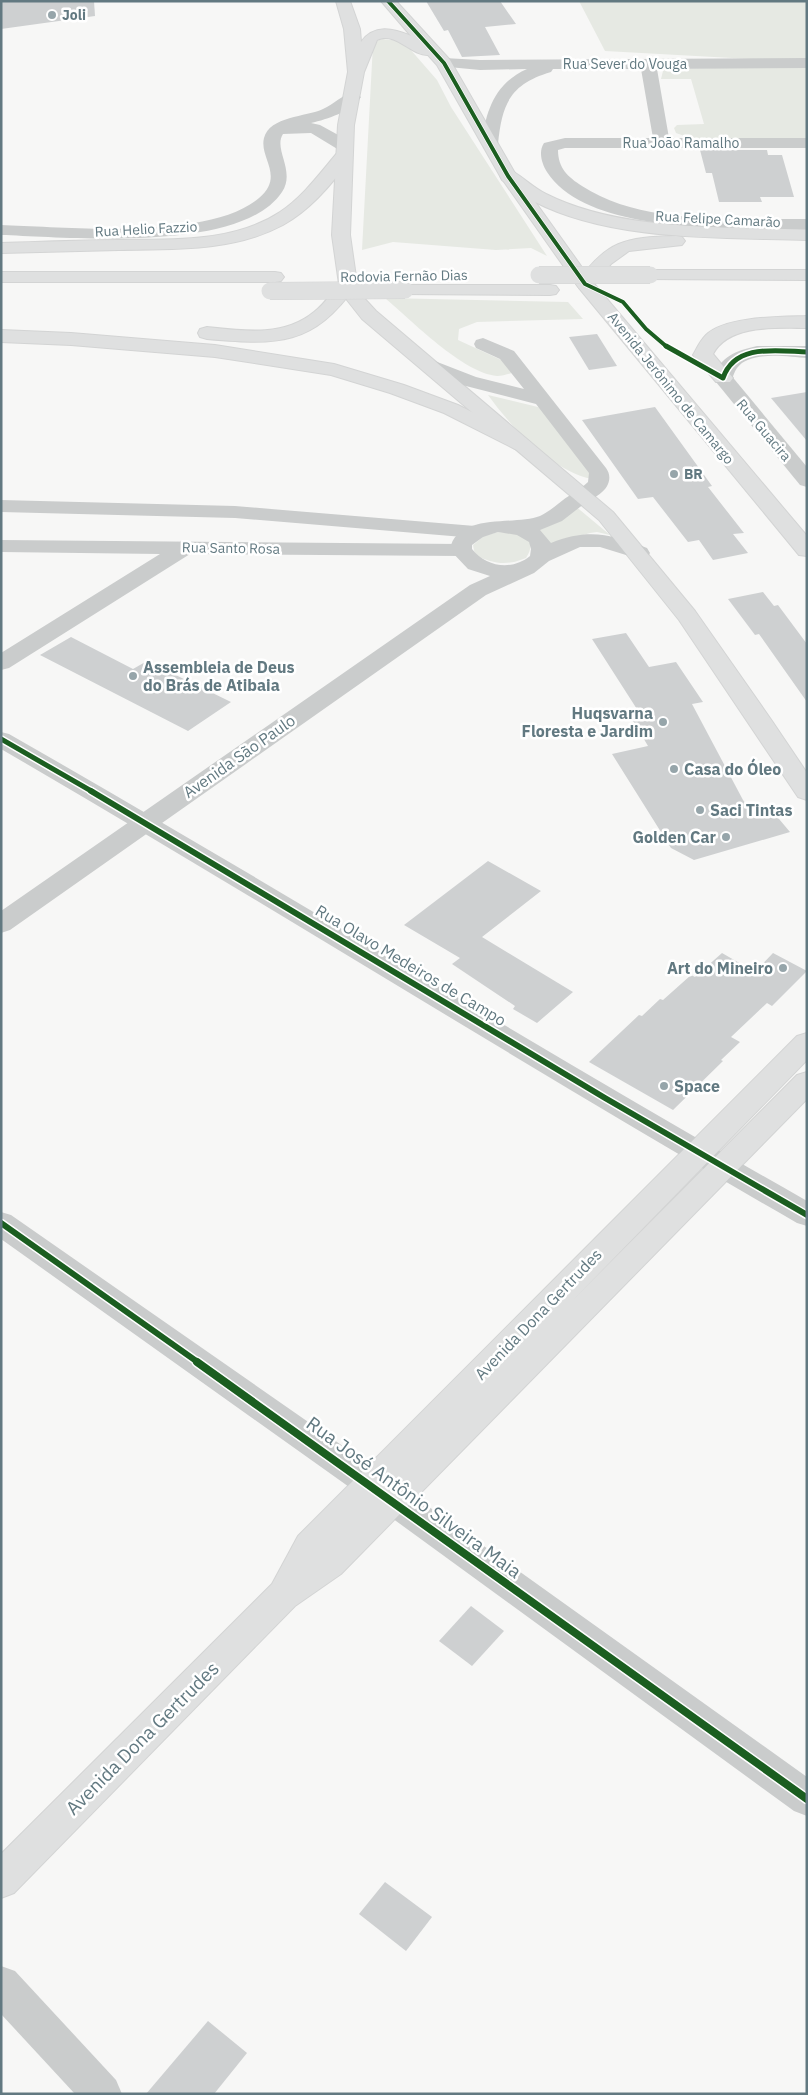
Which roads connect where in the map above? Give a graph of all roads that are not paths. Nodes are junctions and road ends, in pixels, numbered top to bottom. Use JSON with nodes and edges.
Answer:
{"nodes":[{"id":1,"x":343,"y":1,"type":"edge"},
{"id":2,"x":388,"y":1,"type":"edge"},
{"id":3,"x":442,"y":61,"type":"junction"},
{"id":4,"x":807,"y":63,"type":"edge"},
{"id":5,"x":570,"y":64,"type":"junction"},
{"id":6,"x":648,"y":64,"type":"junction"},
{"id":7,"x":356,"y":72,"type":"junction"},
{"id":8,"x":353,"y":97,"type":"junction"},
{"id":9,"x":277,"y":132,"type":"junction"},
{"id":10,"x":662,"y":143,"type":"junction"},
{"id":11,"x":807,"y":143,"type":"edge"},
{"id":12,"x":490,"y":144,"type":"junction"},
{"id":13,"x":556,"y":144,"type":"joint"},
{"id":14,"x":344,"y":151,"type":"junction"},
{"id":15,"x":508,"y":176,"type":"junction"},
{"id":16,"x":807,"y":224,"type":"edge"},
{"id":17,"x":1,"y":230,"type":"edge"},
{"id":18,"x":807,"y":235,"type":"edge"},
{"id":19,"x":807,"y":245,"type":"edge"},
{"id":20,"x":1,"y":248,"type":"edge"},
{"id":21,"x":807,"y":275,"type":"edge"},
{"id":22,"x":1,"y":277,"type":"edge"},
{"id":23,"x":655,"y":282,"type":"junction"},
{"id":24,"x":402,"y":283,"type":"junction"},
{"id":25,"x":273,"y":284,"type":"junction"},
{"id":26,"x":348,"y":284,"type":"junction"},
{"id":27,"x":585,"y":284,"type":"junction"},
{"id":28,"x":807,"y":290,"type":"edge"},
{"id":29,"x":1,"y":292,"type":"edge"},
{"id":30,"x":1,"y":320,"type":"edge"},
{"id":31,"x":807,"y":322,"type":"edge"},
{"id":32,"x":1,"y":336,"type":"edge"},
{"id":33,"x":483,"y":344,"type":"dead end"},
{"id":34,"x":807,"y":352,"type":"edge"},
{"id":35,"x":427,"y":364,"type":"junction"},
{"id":36,"x":723,"y":378,"type":"junction"},
{"id":37,"x":542,"y":400,"type":"junction"},
{"id":38,"x":522,"y":445,"type":"junction"},
{"id":39,"x":807,"y":481,"type":"edge"},
{"id":40,"x":582,"y":496,"type":"junction"},
{"id":41,"x":1,"y":506,"type":"edge"},
{"id":42,"x":510,"y":527,"type":"junction"},
{"id":43,"x":475,"y":532,"type":"junction"},
{"id":44,"x":1,"y":546,"type":"edge"},
{"id":45,"x":186,"y":547,"type":"junction"},
{"id":46,"x":807,"y":550,"type":"edge"},
{"id":47,"x":639,"y":553,"type":"junction"},
{"id":48,"x":467,"y":557,"type":"junction"},
{"id":49,"x":533,"y":562,"type":"junction"},
{"id":50,"x":478,"y":590,"type":"junction"},
{"id":51,"x":1,"y":663,"type":"edge"},
{"id":52,"x":1,"y":740,"type":"edge"},
{"id":53,"x":807,"y":792,"type":"edge"},
{"id":54,"x":146,"y":821,"type":"junction"},
{"id":55,"x":1,"y":924,"type":"edge"},
{"id":56,"x":807,"y":1043,"type":"edge"},
{"id":57,"x":807,"y":1082,"type":"edge"},
{"id":58,"x":696,"y":1153,"type":"junction"},
{"id":59,"x":722,"y":1168,"type":"junction"},
{"id":60,"x":807,"y":1215,"type":"edge"},
{"id":61,"x":1,"y":1223,"type":"edge"},
{"id":62,"x":383,"y":1492,"type":"junction"},
{"id":63,"x":807,"y":1799,"type":"edge"},
{"id":64,"x":1,"y":1880,"type":"edge"},
{"id":65,"x":1,"y":1985,"type":"edge"},
{"id":66,"x":102,"y":2094,"type":"edge"}],
"edges":[{"from":1,"to":7,"type":"main road"},
{"from":2,"to":3,"type":"main road","name":"Avenida Jerônimo de Camargo"},
{"from":3,"to":5,"type":"street","name":"Rua Sever do Vouga"},
{"from":3,"to":7,"type":"main road"},
{"from":3,"to":12,"type":"main road","name":"Avenida Jerônimo de Camargo"},
{"from":4,"to":6,"type":"street","name":"Rua Sever do Vouga"},
{"from":5,"to":6,"type":"street","name":"Rua Sever do Vouga"},
{"from":5,"to":12,"type":"street"},
{"from":6,"to":10,"type":"street"},
{"from":7,"to":8,"type":"main road"},
{"from":8,"to":9,"type":"street"},
{"from":8,"to":14,"type":"main road"},
{"from":9,"to":14,"type":"street"},
{"from":9,"to":17,"type":"street","name":"Rua Helio Fazzio"},
{"from":10,"to":11,"type":"street","name":"Rua João Ramalho"},
{"from":10,"to":13,"type":"street","name":"Rua João Ramalho"},
{"from":12,"to":15,"type":"main road","name":"Avenida Jerônimo de Camargo"},
{"from":13,"to":16,"type":"street","name":"Rua Felipe Camarão"},
{"from":14,"to":20,"type":"main road"},
{"from":14,"to":26,"type":"main road"},
{"from":15,"to":18,"type":"main road"},
{"from":15,"to":27,"type":"main road","name":"Avenida Jerônimo de Camargo"},
{"from":19,"to":27,"type":"main road"},
{"from":21,"to":23,"type":"main road","name":"Rodovia Fernão Dias"},
{"from":22,"to":25,"type":"main road","name":"Rodovia Fernão Dias"},
{"from":23,"to":24,"type":"main road","name":"Rodovia Fernão Dias","bridge":true},
{"from":23,"to":24,"type":"main road","name":"Rodovia Fernão Dias"},
{"from":23,"to":28,"type":"main road","name":"Rodovia Fernão Dias"},
{"from":24,"to":25,"type":"main road","name":"Rodovia Fernão Dias","bridge":true},
{"from":25,"to":29,"type":"main road","name":"Rodovia Fernão Dias"},
{"from":26,"to":30,"type":"main road"},
{"from":26,"to":35,"type":"main road"},
{"from":27,"to":46,"type":"main road","name":"Avenida Jerônimo de Camargo"},
{"from":31,"to":36,"type":"main road"},
{"from":32,"to":38,"type":"main road"},
{"from":33,"to":37,"type":"street"},
{"from":34,"to":36,"type":"street"},
{"from":35,"to":37,"type":"street"},
{"from":35,"to":38,"type":"main road"},
{"from":36,"to":39,"type":"street","name":"Rua Guacira"},
{"from":37,"to":40,"type":"street"},
{"from":38,"to":40,"type":"main road"},
{"from":40,"to":42,"type":"street"},
{"from":40,"to":47,"type":"main road"},
{"from":41,"to":43,"type":"street"},
{"from":42,"to":43,"type":"street"},
{"from":42,"to":49,"type":"street"},
{"from":43,"to":48,"type":"street"},
{"from":44,"to":45,"type":"street","name":"Rua Santo Rosa"},
{"from":45,"to":48,"type":"street","name":"Rua Santo Rosa"},
{"from":45,"to":51,"type":"street"},
{"from":47,"to":49,"type":"street","name":"Avenida São Paulo"},
{"from":47,"to":53,"type":"main road"},
{"from":48,"to":49,"type":"street","name":"Rua Santo Rosa"},
{"from":48,"to":50,"type":"street"},
{"from":49,"to":50,"type":"street","name":"Avenida São Paulo"},
{"from":50,"to":54,"type":"street","name":"Avenida São Paulo"},
{"from":52,"to":54,"type":"street","name":"Rua Olavo Medeiros de Campo"},
{"from":54,"to":55,"type":"street","name":"Avenida São Paulo"},
{"from":54,"to":58,"type":"street","name":"Rua Olavo Medeiros de Campo"},
{"from":56,"to":58,"type":"main road","name":"Avenida Dona Gertrudes"},
{"from":57,"to":59,"type":"main road","name":"Avenida Dona Gertrudes"},
{"from":58,"to":59,"type":"street","name":"Rua Olavo Medeiros de Campo"},
{"from":58,"to":62,"type":"main road","name":"Avenida Dona Gertrudes"},
{"from":59,"to":60,"type":"street","name":"Rua Olavo Medeiros de Campo"},
{"from":59,"to":62,"type":"main road","name":"Avenida Dona Gertrudes"},
{"from":61,"to":62,"type":"street","name":"Rua José Antônio Silveira Maia"},
{"from":62,"to":63,"type":"street","name":"Rua José Antônio Silveira Maia"},
{"from":62,"to":64,"type":"main road","name":"Avenida Dona Gertrudes"},
{"from":65,"to":66,"type":"street"}]}
